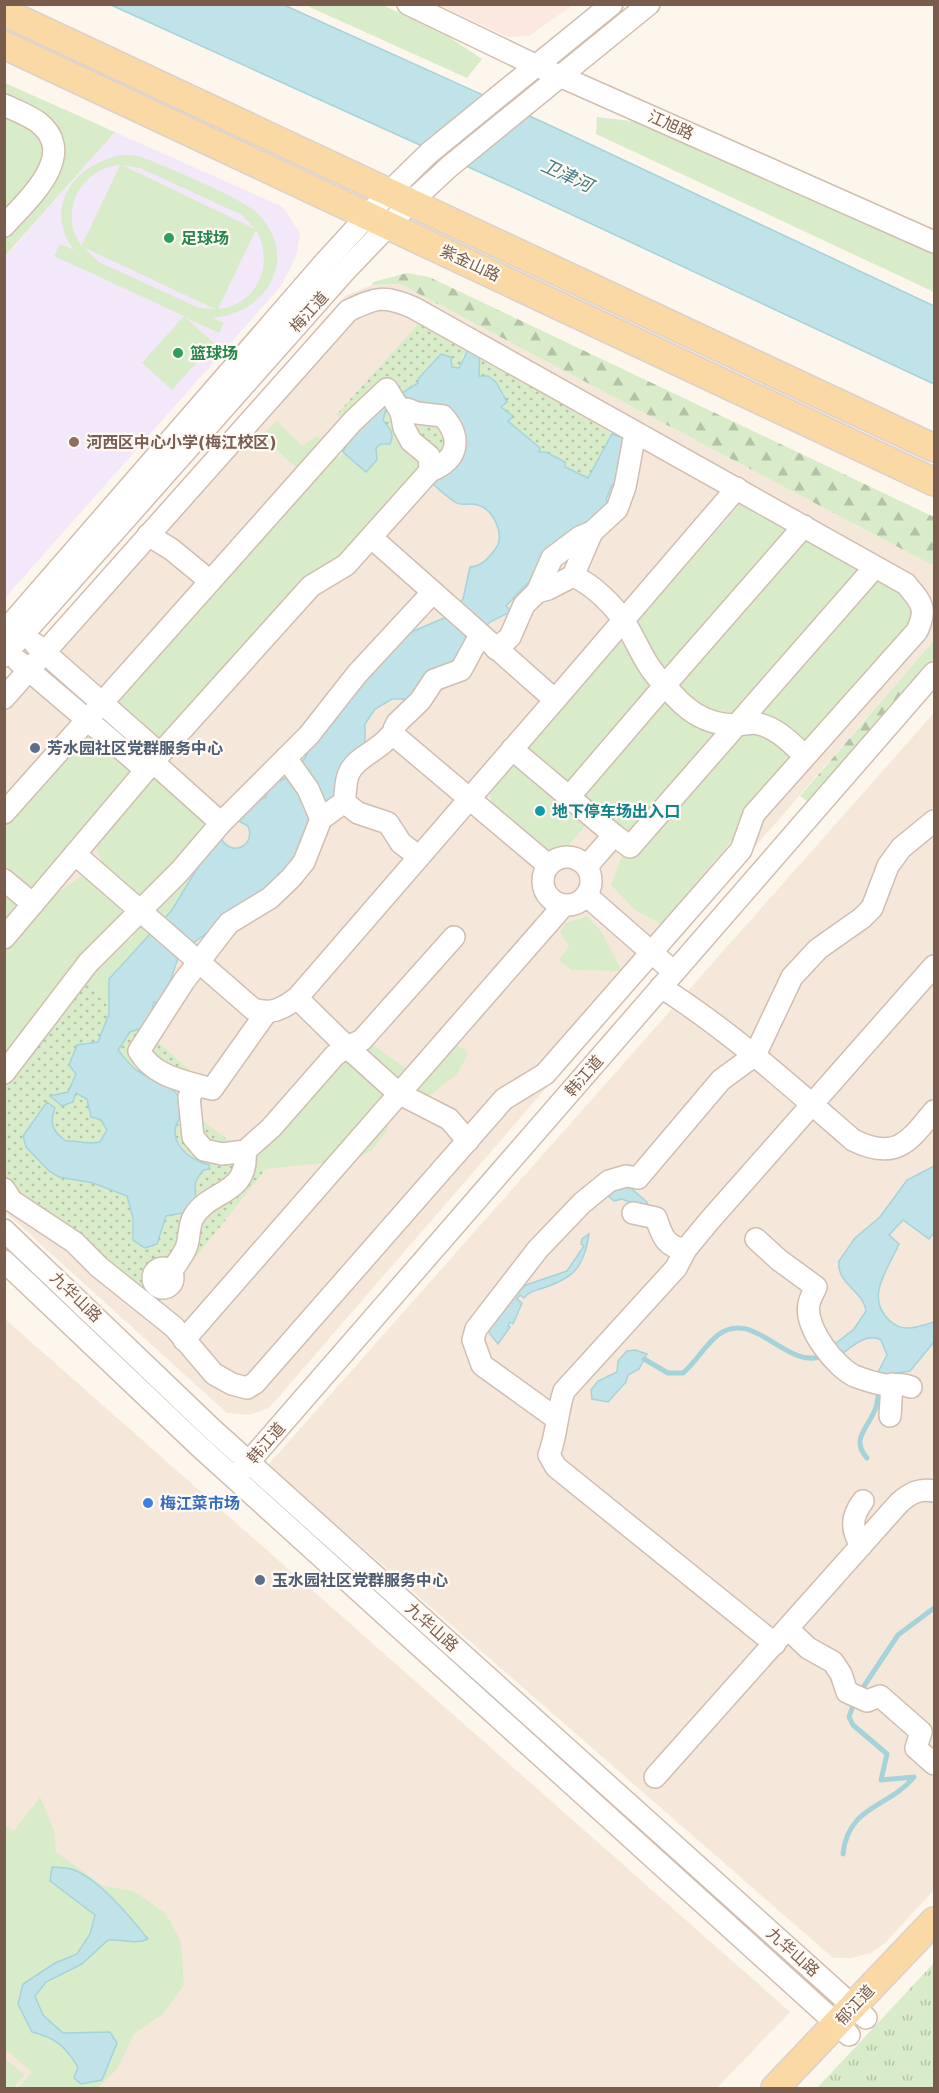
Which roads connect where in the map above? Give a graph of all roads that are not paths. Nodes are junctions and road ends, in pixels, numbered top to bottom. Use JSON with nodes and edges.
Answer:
{"nodes":[{"id":1,"x":408,"y":4,"type":"edge"},
{"id":2,"x":612,"y":4,"type":"edge"},
{"id":3,"x":649,"y":4,"type":"edge"},
{"id":4,"x":4,"y":12,"type":"edge"},
{"id":5,"x":4,"y":45,"type":"edge"},
{"id":6,"x":537,"y":66,"type":"junction"},
{"id":7,"x":561,"y":76,"type":"junction"},
{"id":8,"x":4,"y":105,"type":"edge"},
{"id":9,"x":400,"y":197,"type":"junction"},
{"id":10,"x":378,"y":221,"type":"junction"},
{"id":11,"x":4,"y":226,"type":"edge"},
{"id":12,"x":934,"y":242,"type":"edge"},
{"id":13,"x":396,"y":403,"type":"junction"},
{"id":14,"x":635,"y":433,"type":"junction"},
{"id":15,"x":934,"y":448,"type":"edge"},
{"id":16,"x":430,"y":471,"type":"junction"},
{"id":17,"x":934,"y":482,"type":"edge"},
{"id":18,"x":737,"y":488,"type":"junction"},
{"id":19,"x":804,"y":526,"type":"junction"},
{"id":20,"x":592,"y":532,"type":"junction"},
{"id":21,"x":148,"y":535,"type":"junction"},
{"id":22,"x":372,"y":538,"type":"junction"},
{"id":23,"x":874,"y":568,"type":"junction"},
{"id":24,"x":573,"y":576,"type":"junction"},
{"id":25,"x":210,"y":581,"type":"junction"},
{"id":26,"x":433,"y":592,"type":"junction"},
{"id":27,"x":537,"y":592,"type":"junction"},
{"id":28,"x":623,"y":620,"type":"junction"},
{"id":29,"x":480,"y":635,"type":"junction"},
{"id":30,"x":9,"y":642,"type":"edge"},
{"id":31,"x":496,"y":649,"type":"junction"},
{"id":32,"x":44,"y":652,"type":"junction"},
{"id":33,"x":29,"y":670,"type":"junction"},
{"id":34,"x":934,"y":673,"type":"edge"},
{"id":35,"x":665,"y":685,"type":"junction"},
{"id":36,"x":4,"y":698,"type":"edge"},
{"id":37,"x":555,"y":700,"type":"junction"},
{"id":38,"x":102,"y":704,"type":"junction"},
{"id":39,"x":87,"y":720,"type":"junction"},
{"id":40,"x":736,"y":725,"type":"junction"},
{"id":41,"x":393,"y":734,"type":"junction"},
{"id":42,"x":512,"y":749,"type":"junction"},
{"id":43,"x":805,"y":756,"type":"junction"},
{"id":44,"x":286,"y":758,"type":"junction"},
{"id":45,"x":153,"y":762,"type":"junction"},
{"id":46,"x":569,"y":797,"type":"junction"},
{"id":47,"x":470,"y":798,"type":"junction"},
{"id":48,"x":344,"y":802,"type":"junction"},
{"id":49,"x":4,"y":813,"type":"edge"},
{"id":50,"x":321,"y":819,"type":"junction"},
{"id":51,"x":934,"y":821,"type":"edge"},
{"id":52,"x":221,"y":823,"type":"junction"},
{"id":53,"x":615,"y":835,"type":"junction"},
{"id":54,"x":75,"y":854,"type":"junction"},
{"id":55,"x":419,"y":857,"type":"junction"},
{"id":56,"x":548,"y":865,"type":"junction"},
{"id":57,"x":587,"y":866,"type":"junction"},
{"id":58,"x":4,"y":880,"type":"edge"},
{"id":59,"x":587,"y":896,"type":"junction"},
{"id":60,"x":33,"y":904,"type":"junction"},
{"id":61,"x":564,"y":905,"type":"junction"},
{"id":62,"x":148,"y":917,"type":"junction"},
{"id":63,"x":454,"y":937,"type":"dead end"},
{"id":64,"x":4,"y":938,"type":"edge"},
{"id":65,"x":650,"y":952,"type":"junction"},
{"id":66,"x":194,"y":957,"type":"junction"},
{"id":67,"x":934,"y":966,"type":"edge"},
{"id":68,"x":668,"y":980,"type":"junction"},
{"id":69,"x":297,"y":998,"type":"junction"},
{"id":70,"x":266,"y":1013,"type":"junction"},
{"id":71,"x":347,"y":1047,"type":"junction"},
{"id":72,"x":755,"y":1054,"type":"junction"},
{"id":73,"x":4,"y":1073,"type":"edge"},
{"id":74,"x":197,"y":1085,"type":"junction"},
{"id":75,"x":398,"y":1093,"type":"junction"},
{"id":76,"x":813,"y":1105,"type":"junction"},
{"id":77,"x":934,"y":1111,"type":"edge"},
{"id":78,"x":468,"y":1141,"type":"junction"},
{"id":79,"x":245,"y":1151,"type":"junction"},
{"id":80,"x":4,"y":1190,"type":"edge"},
{"id":81,"x":640,"y":1214,"type":"dead end"},
{"id":82,"x":4,"y":1230,"type":"edge"},
{"id":83,"x":756,"y":1239,"type":"dead end"},
{"id":84,"x":686,"y":1249,"type":"junction"},
{"id":85,"x":4,"y":1261,"type":"edge"},
{"id":86,"x":157,"y":1287,"type":"junction"},
{"id":87,"x":184,"y":1340,"type":"junction"},
{"id":88,"x":890,"y":1416,"type":"dead end"},
{"id":89,"x":558,"y":1419,"type":"junction"},
{"id":90,"x":249,"y":1463,"type":"junction"},
{"id":91,"x":234,"y":1478,"type":"junction"},
{"id":92,"x":934,"y":1491,"type":"edge"},
{"id":93,"x":863,"y":1501,"type":"dead end"},
{"id":94,"x":861,"y":1546,"type":"junction"},
{"id":95,"x":781,"y":1636,"type":"junction"},
{"id":96,"x":934,"y":1764,"type":"edge"},
{"id":97,"x":655,"y":1777,"type":"dead end"},
{"id":98,"x":934,"y":1921,"type":"edge"},
{"id":99,"x":934,"y":1945,"type":"edge"},
{"id":100,"x":851,"y":2021,"type":"junction"},
{"id":101,"x":775,"y":2088,"type":"edge"},
{"id":102,"x":799,"y":2088,"type":"edge"}],
"edges":[{"from":1,"to":6,"type":"street","name":"江旭路"},
{"from":2,"to":6,"type":"street","name":"梅江道"},
{"from":3,"to":7,"type":"street","name":"梅江道"},
{"from":4,"to":9,"type":"main road","name":"紫金山路"},
{"from":5,"to":10,"type":"main road","name":"紫金山路"},
{"from":6,"to":7,"type":"street","name":"江旭路"},
{"from":6,"to":9,"type":"street","name":"梅江道"},
{"from":7,"to":9,"type":"street","name":"梅江道"},
{"from":7,"to":12,"type":"street","name":"江旭路"},
{"from":8,"to":11,"type":"street"},
{"from":9,"to":10,"type":"street","name":"梅江道"},
{"from":9,"to":15,"type":"main road","name":"紫金山路"},
{"from":10,"to":17,"type":"main road","name":"紫金山路"},
{"from":10,"to":30,"type":"street","name":"梅江道"},
{"from":13,"to":16,"type":"street"},
{"from":13,"to":16,"type":"street"},
{"from":13,"to":25,"type":"street"},
{"from":14,"to":18,"type":"street"},
{"from":14,"to":20,"type":"street"},
{"from":14,"to":21,"type":"street"},
{"from":16,"to":22,"type":"street"},
{"from":18,"to":19,"type":"street"},
{"from":18,"to":28,"type":"street"},
{"from":19,"to":23,"type":"street"},
{"from":19,"to":35,"type":"street"},
{"from":20,"to":24,"type":"street"},
{"from":20,"to":27,"type":"street"},
{"from":21,"to":25,"type":"street"},
{"from":21,"to":32,"type":"street"},
{"from":22,"to":26,"type":"street"},
{"from":22,"to":45,"type":"street"},
{"from":23,"to":40,"type":"street"},
{"from":23,"to":43,"type":"street"},
{"from":24,"to":27,"type":"street"},
{"from":24,"to":28,"type":"street"},
{"from":25,"to":38,"type":"street"},
{"from":26,"to":29,"type":"street"},
{"from":26,"to":44,"type":"street"},
{"from":27,"to":31,"type":"street"},
{"from":28,"to":35,"type":"street"},
{"from":28,"to":37,"type":"street"},
{"from":29,"to":31,"type":"street"},
{"from":29,"to":41,"type":"street"},
{"from":30,"to":32,"type":"street"},
{"from":30,"to":33,"type":"street"},
{"from":31,"to":37,"type":"street"},
{"from":32,"to":33,"type":"street"},
{"from":32,"to":38,"type":"street"},
{"from":33,"to":36,"type":"street"},
{"from":33,"to":39,"type":"street"},
{"from":34,"to":68,"type":"street","name":"韩江道"},
{"from":35,"to":40,"type":"street"},
{"from":35,"to":46,"type":"street"},
{"from":37,"to":42,"type":"street"},
{"from":38,"to":39,"type":"street"},
{"from":38,"to":45,"type":"street"},
{"from":39,"to":45,"type":"street"},
{"from":39,"to":49,"type":"street"},
{"from":40,"to":43,"type":"street"},
{"from":40,"to":53,"type":"street"},
{"from":41,"to":47,"type":"street"},
{"from":41,"to":48,"type":"street"},
{"from":42,"to":46,"type":"street"},
{"from":42,"to":47,"type":"street"},
{"from":43,"to":65,"type":"street"},
{"from":44,"to":50,"type":"street"},
{"from":44,"to":52,"type":"street"},
{"from":45,"to":52,"type":"street"},
{"from":45,"to":54,"type":"street"},
{"from":46,"to":53,"type":"street"},
{"from":47,"to":55,"type":"street"},
{"from":47,"to":56,"type":"street"},
{"from":48,"to":50,"type":"street"},
{"from":48,"to":55,"type":"street"},
{"from":50,"to":66,"type":"street"},
{"from":51,"to":72,"type":"street"},
{"from":52,"to":62,"type":"street"},
{"from":53,"to":57,"type":"street"},
{"from":54,"to":60,"type":"street"},
{"from":54,"to":62,"type":"street"},
{"from":55,"to":69,"type":"street"},
{"from":56,"to":57,"type":"street"},
{"from":56,"to":61,"type":"street"},
{"from":57,"to":59,"type":"street"},
{"from":58,"to":60,"type":"street"},
{"from":59,"to":61,"type":"street"},
{"from":59,"to":65,"type":"street"},
{"from":60,"to":64,"type":"street"},
{"from":61,"to":75,"type":"street"},
{"from":62,"to":66,"type":"street"},
{"from":62,"to":73,"type":"street"},
{"from":63,"to":71,"type":"street"},
{"from":65,"to":68,"type":"street"},
{"from":65,"to":78,"type":"street"},
{"from":66,"to":70,"type":"street"},
{"from":66,"to":74,"type":"street"},
{"from":67,"to":76,"type":"street"},
{"from":68,"to":72,"type":"street"},
{"from":68,"to":90,"type":"street","name":"韩江道"},
{"from":69,"to":70,"type":"street"},
{"from":69,"to":71,"type":"street"},
{"from":70,"to":74,"type":"street"},
{"from":71,"to":75,"type":"street"},
{"from":71,"to":79,"type":"street"},
{"from":72,"to":76,"type":"street"},
{"from":72,"to":89,"type":"street"},
{"from":74,"to":79,"type":"street"},
{"from":75,"to":78,"type":"street"},
{"from":75,"to":87,"type":"street"},
{"from":76,"to":77,"type":"street"},
{"from":76,"to":84,"type":"street"},
{"from":78,"to":87,"type":"street"},
{"from":79,"to":86,"type":"street"},
{"from":80,"to":86,"type":"street"},
{"from":81,"to":84,"type":"street"},
{"from":82,"to":90,"type":"street","name":"九华山路"},
{"from":83,"to":88,"type":"street"},
{"from":84,"to":89,"type":"street"},
{"from":85,"to":91,"type":"street","name":"九华山路"},
{"from":86,"to":87,"type":"street"},
{"from":89,"to":95,"type":"street"},
{"from":90,"to":91,"type":"street","name":"韩江道"},
{"from":90,"to":100,"type":"street","name":"九华山路"},
{"from":91,"to":100,"type":"street","name":"九华山路"},
{"from":92,"to":94,"type":"street"},
{"from":93,"to":94,"type":"street"},
{"from":94,"to":95,"type":"street"},
{"from":95,"to":96,"type":"street"},
{"from":95,"to":97,"type":"street"},
{"from":98,"to":100,"type":"main road","name":"郁江道"},
{"from":99,"to":100,"type":"main road","name":"郁江道"},
{"from":100,"to":101,"type":"main road","name":"郁江道"},
{"from":100,"to":102,"type":"main road","name":"郁江道"}]}
